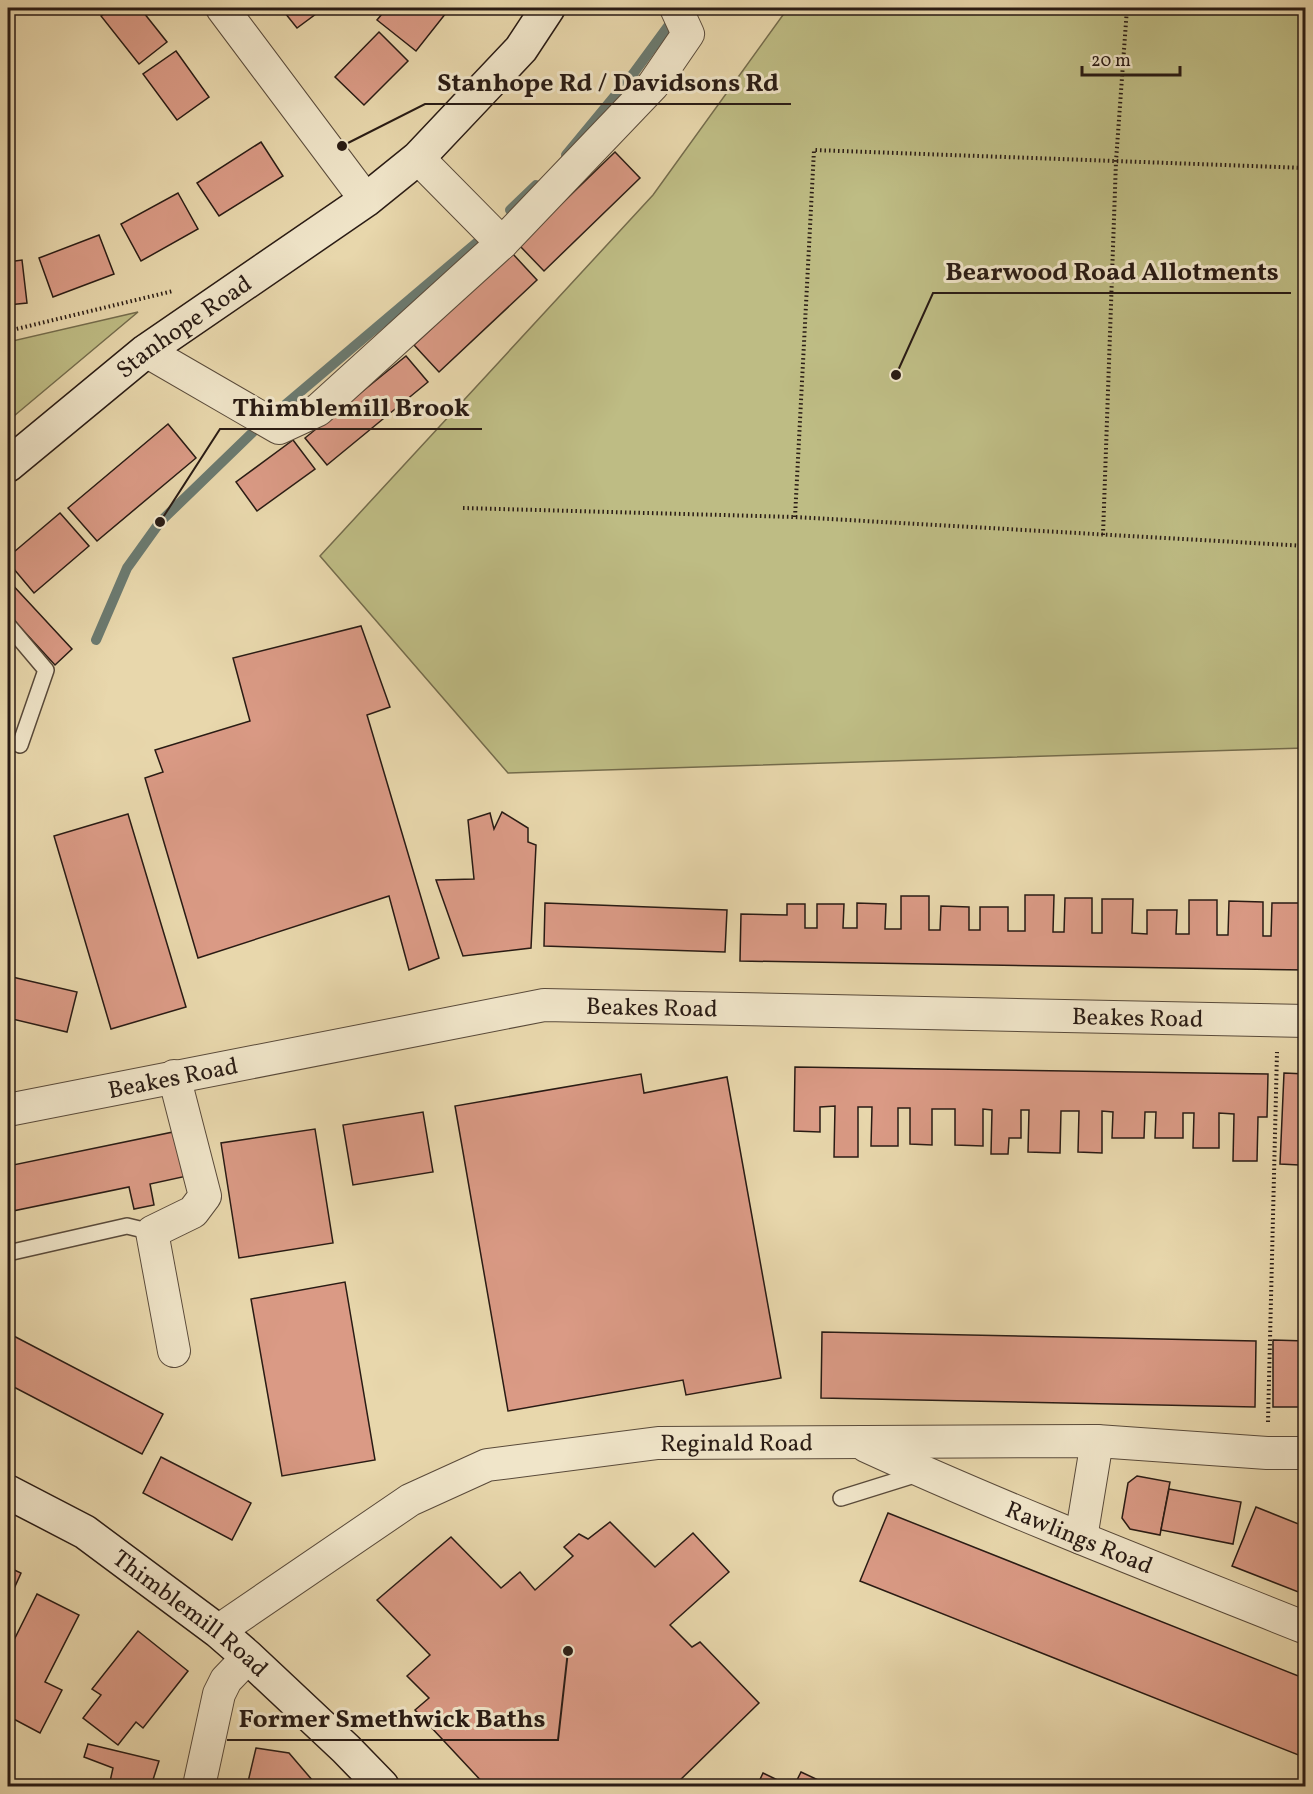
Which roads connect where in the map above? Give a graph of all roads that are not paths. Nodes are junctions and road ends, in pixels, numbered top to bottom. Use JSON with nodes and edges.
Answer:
{"nodes":[{"id":1,"x":222,"y":8,"type":"edge"},
{"id":2,"x":548,"y":8,"type":"edge"},
{"id":3,"x":676,"y":8,"type":"edge"},
{"id":4,"x":418,"y":158,"type":"junction"},
{"id":5,"x":366,"y":200,"type":"junction"},
{"id":6,"x":502,"y":243,"type":"junction"},
{"id":7,"x":146,"y":351,"type":"junction"},
{"id":8,"x":8,"y":465,"type":"edge"},
{"id":9,"x":8,"y":625,"type":"edge"},
{"id":10,"x":20,"y":745,"type":"dead end"},
{"id":11,"x":1292,"y":1021,"type":"edge"},
{"id":12,"x":174,"y":1076,"type":"junction"},
{"id":13,"x":8,"y":1110,"type":"edge"},
{"id":14,"x":152,"y":1232,"type":"junction"},
{"id":15,"x":8,"y":1253,"type":"edge"},
{"id":16,"x":174,"y":1351,"type":"dead end"},
{"id":17,"x":856,"y":1441,"type":"junction"},
{"id":18,"x":1097,"y":1441,"type":"junction"},
{"id":19,"x":1305,"y":1453,"type":"edge"},
{"id":20,"x":924,"y":1473,"type":"junction"},
{"id":21,"x":8,"y":1492,"type":"edge"},
{"id":22,"x":841,"y":1498,"type":"dead end"},
{"id":23,"x":1081,"y":1538,"type":"junction"},
{"id":24,"x":1305,"y":1628,"type":"edge"},
{"id":25,"x":218,"y":1631,"type":"junction"},
{"id":26,"x":248,"y":1658,"type":"junction"},
{"id":27,"x":199,"y":1786,"type":"edge"},
{"id":28,"x":382,"y":1786,"type":"edge"}],
"edges":[{"from":1,"to":5,"type":"street"},
{"from":2,"to":4,"type":"street","name":"Stanhope Road"},
{"from":3,"to":6,"type":"street"},
{"from":4,"to":5,"type":"street","name":"Stanhope Road"},
{"from":4,"to":6,"type":"street"},
{"from":5,"to":7,"type":"street","name":"Stanhope Road"},
{"from":6,"to":7,"type":"street"},
{"from":7,"to":8,"type":"street","name":"Stanhope Road"},
{"from":9,"to":10,"type":"lane"},
{"from":11,"to":12,"type":"street","name":"Beakes Road"},
{"from":12,"to":13,"type":"street","name":"Beakes Road"},
{"from":12,"to":14,"type":"street"},
{"from":14,"to":15,"type":"lane"},
{"from":14,"to":16,"type":"street"},
{"from":17,"to":18,"type":"street","name":"Reginald Road"},
{"from":17,"to":20,"type":"street","name":"Rawlings Road"},
{"from":17,"to":25,"type":"street","name":"Reginald Road"},
{"from":18,"to":19,"type":"street","name":"Reginald Road"},
{"from":18,"to":23,"type":"street"},
{"from":20,"to":22,"type":"lane"},
{"from":20,"to":23,"type":"street","name":"Rawlings Road"},
{"from":21,"to":25,"type":"street","name":"Thimblemill Road"},
{"from":23,"to":24,"type":"street","name":"Rawlings Road"},
{"from":25,"to":26,"type":"street","name":"Thimblemill Road"},
{"from":26,"to":27,"type":"street"},
{"from":26,"to":28,"type":"street","name":"Thimblemill Road"}]}
